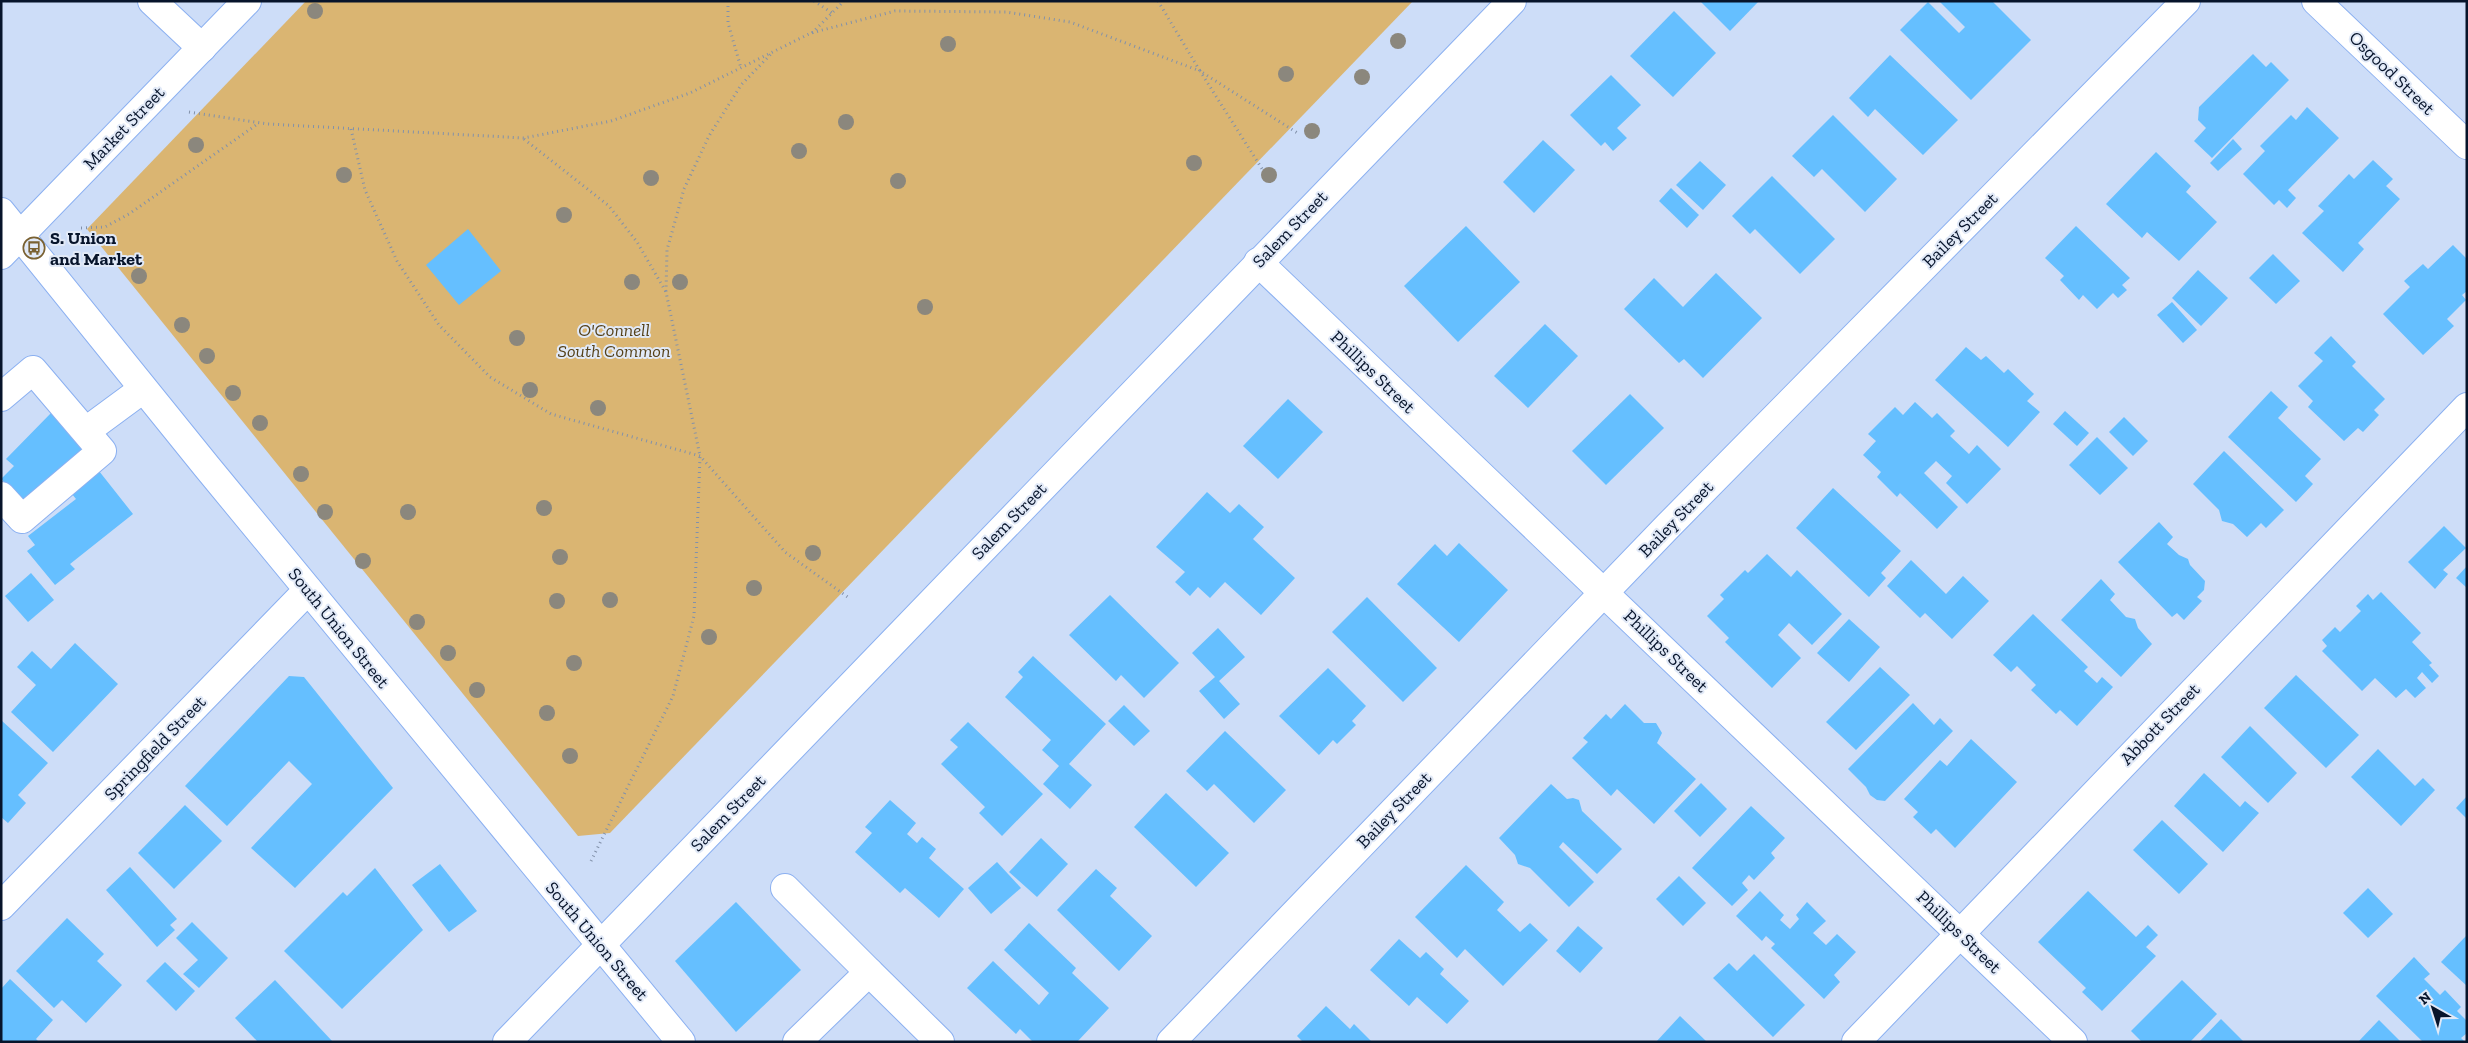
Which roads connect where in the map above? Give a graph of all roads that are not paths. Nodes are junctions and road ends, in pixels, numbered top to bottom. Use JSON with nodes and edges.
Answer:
{"nodes":[{"id":1,"x":152,"y":1,"type":"edge"},
{"id":2,"x":247,"y":1,"type":"edge"},
{"id":3,"x":1512,"y":1,"type":"edge"},
{"id":4,"x":2186,"y":1,"type":"edge"},
{"id":5,"x":2316,"y":1,"type":"edge"},
{"id":6,"x":202,"y":48,"type":"junction"},
{"id":7,"x":2467,"y":145,"type":"edge"},
{"id":8,"x":1,"y":212,"type":"edge"},
{"id":9,"x":20,"y":236,"type":"junction"},
{"id":10,"x":1,"y":255,"type":"edge"},
{"id":11,"x":1258,"y":262,"type":"junction"},
{"id":12,"x":143,"y":388,"type":"junction"},
{"id":13,"x":1,"y":397,"type":"edge"},
{"id":14,"x":2467,"y":407,"type":"edge"},
{"id":15,"x":86,"y":432,"type":"junction"},
{"id":16,"x":1,"y":496,"type":"edge"},
{"id":17,"x":308,"y":590,"type":"junction"},
{"id":18,"x":1605,"y":593,"type":"junction"},
{"id":19,"x":785,"y":888,"type":"dead end"},
{"id":20,"x":1,"y":906,"type":"edge"},
{"id":21,"x":1960,"y":933,"type":"junction"},
{"id":22,"x":601,"y":945,"type":"junction"},
{"id":23,"x":869,"y":972,"type":"junction"},
{"id":24,"x":507,"y":1042,"type":"edge"},
{"id":25,"x":681,"y":1042,"type":"edge"},
{"id":26,"x":797,"y":1042,"type":"edge"},
{"id":27,"x":940,"y":1042,"type":"edge"},
{"id":28,"x":1171,"y":1042,"type":"edge"},
{"id":29,"x":1856,"y":1042,"type":"edge"},
{"id":30,"x":2074,"y":1042,"type":"edge"}],
"edges":[{"from":1,"to":6,"type":"street"},
{"from":2,"to":6,"type":"street","name":"Market Street"},
{"from":3,"to":11,"type":"street","name":"Salem Street"},
{"from":4,"to":18,"type":"street","name":"Bailey Street"},
{"from":5,"to":7,"type":"street","name":"Osgood Street"},
{"from":6,"to":9,"type":"street","name":"Market Street"},
{"from":8,"to":9,"type":"street","name":"South Union Street"},
{"from":9,"to":10,"type":"street","name":"Market Street"},
{"from":9,"to":12,"type":"street","name":"South Union Street"},
{"from":11,"to":18,"type":"street","name":"Phillips Street"},
{"from":11,"to":22,"type":"street","name":"Salem Street"},
{"from":12,"to":15,"type":"street"},
{"from":12,"to":17,"type":"street","name":"South Union Street"},
{"from":13,"to":15,"type":"street"},
{"from":14,"to":21,"type":"street","name":"Abbott Street"},
{"from":15,"to":16,"type":"street"},
{"from":17,"to":20,"type":"street","name":"Springfield Street"},
{"from":17,"to":22,"type":"street","name":"South Union Street"},
{"from":18,"to":21,"type":"street","name":"Phillips Street"},
{"from":18,"to":28,"type":"street","name":"Bailey Street"},
{"from":19,"to":23,"type":"street"},
{"from":21,"to":29,"type":"street","name":"Abbott Street"},
{"from":21,"to":30,"type":"street","name":"Phillips Street"},
{"from":22,"to":24,"type":"street","name":"Salem Street"},
{"from":22,"to":25,"type":"street","name":"South Union Street"},
{"from":23,"to":26,"type":"street"},
{"from":23,"to":27,"type":"street"}]}
